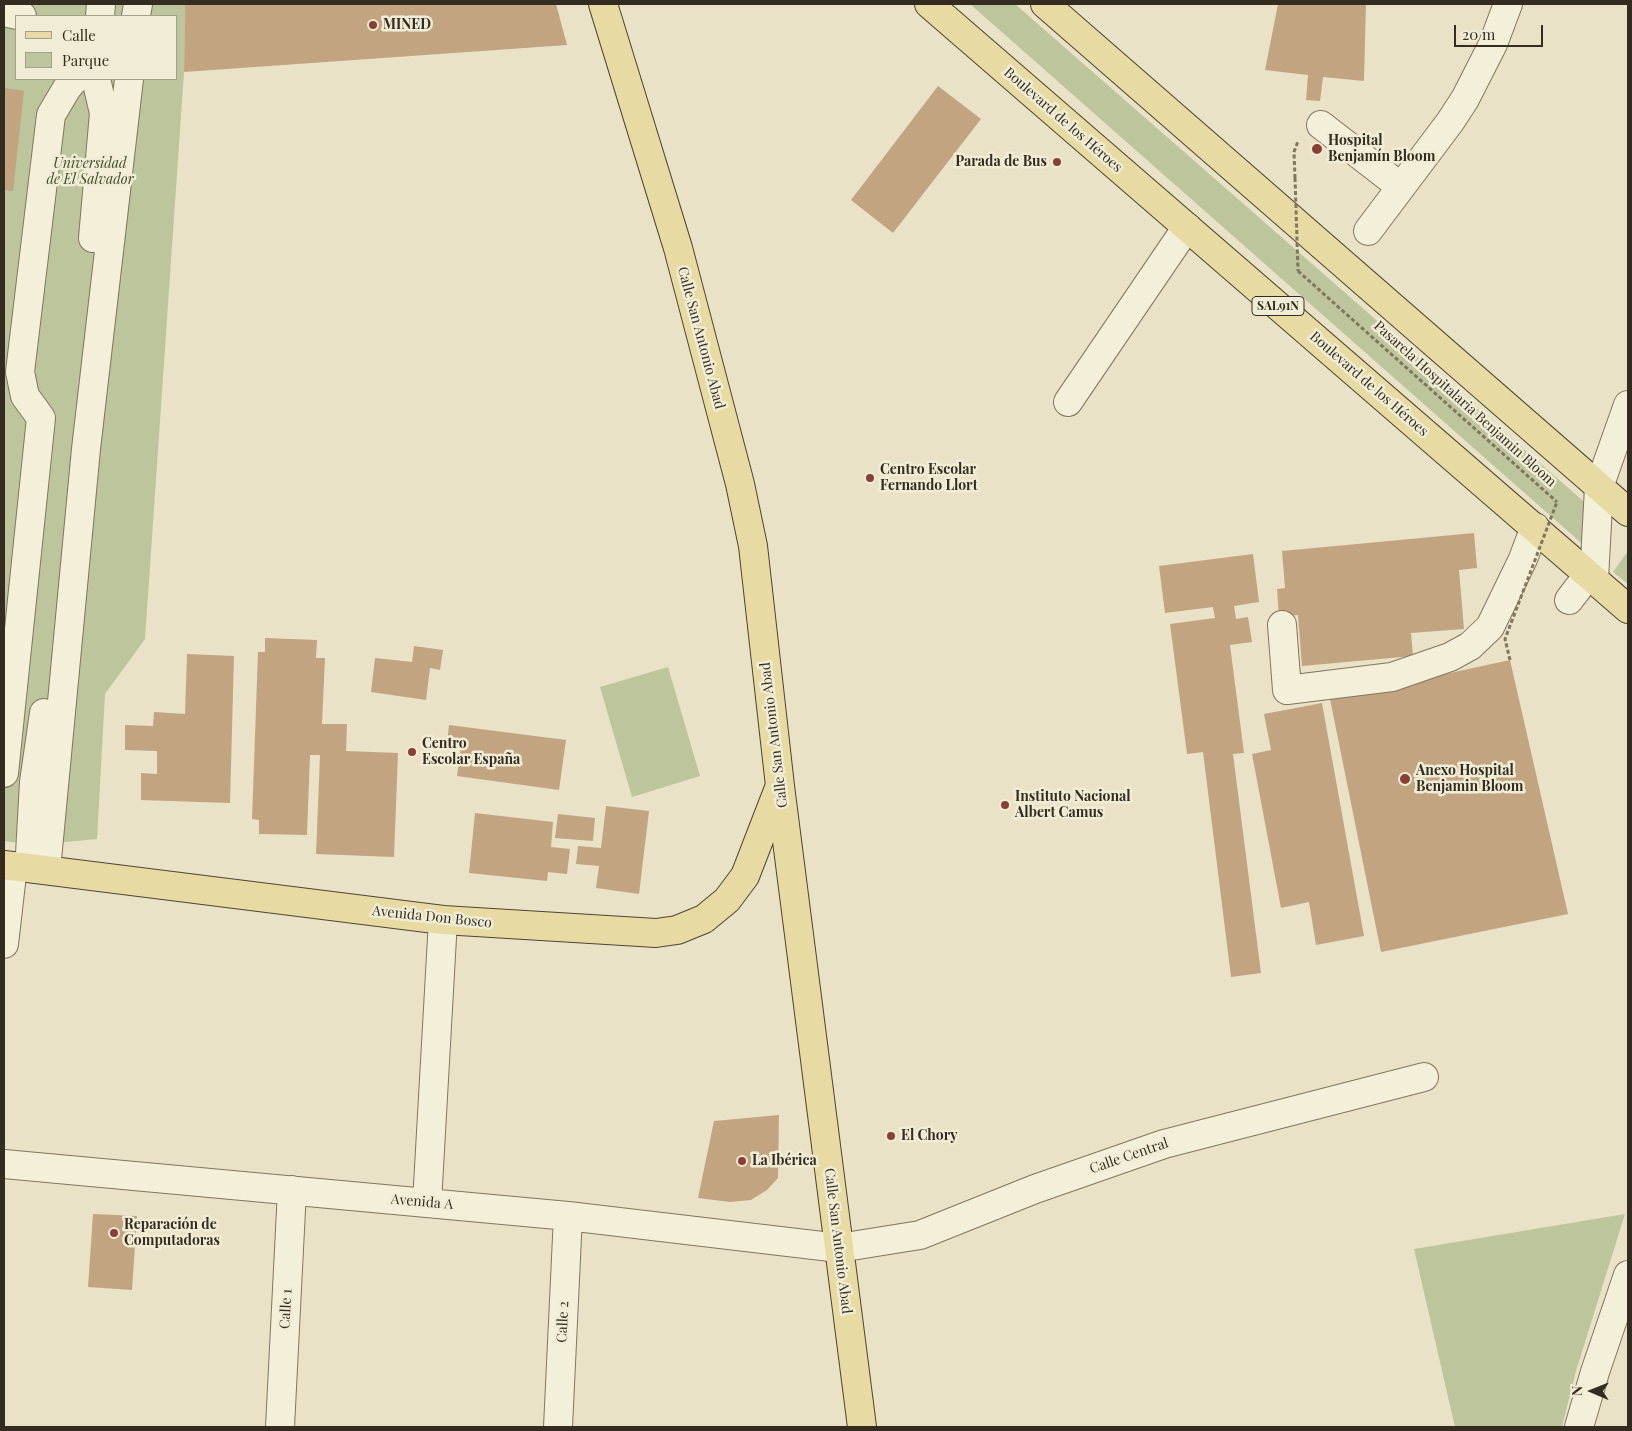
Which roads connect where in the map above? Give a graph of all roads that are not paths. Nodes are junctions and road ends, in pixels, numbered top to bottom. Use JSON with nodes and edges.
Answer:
{"nodes":[{"id":1,"x":603,"y":4,"type":"edge"},
{"id":2,"x":617,"y":4,"type":"edge"},
{"id":3,"x":929,"y":4,"type":"edge"},
{"id":4,"x":1045,"y":4,"type":"edge"},
{"id":5,"x":1508,"y":4,"type":"edge"},
{"id":6,"x":4,"y":12,"type":"edge"},
{"id":7,"x":18,"y":15,"type":"edge"},
{"id":8,"x":621,"y":56,"type":"junction"},
{"id":9,"x":73,"y":80,"type":"edge"},
{"id":10,"x":96,"y":80,"type":"edge"},
{"id":11,"x":129,"y":80,"type":"edge"},
{"id":12,"x":1321,"y":125,"type":"dead end"},
{"id":13,"x":1401,"y":188,"type":"junction"},
{"id":14,"x":1187,"y":227,"type":"junction"},
{"id":15,"x":1368,"y":230,"type":"dead end"},
{"id":16,"x":1068,"y":402,"type":"dead end"},
{"id":17,"x":1628,"y":406,"type":"edge"},
{"id":18,"x":1599,"y":487,"type":"junction"},
{"id":19,"x":1628,"y":512,"type":"edge"},
{"id":20,"x":1535,"y":527,"type":"junction"},
{"id":21,"x":1592,"y":577,"type":"junction"},
{"id":22,"x":1569,"y":600,"type":"dead end"},
{"id":23,"x":1628,"y":608,"type":"edge"},
{"id":24,"x":1282,"y":625,"type":"dead end"},
{"id":25,"x":4,"y":773,"type":"edge"},
{"id":26,"x":780,"y":786,"type":"junction"},
{"id":27,"x":23,"y":868,"type":"edge"},
{"id":28,"x":443,"y":920,"type":"junction"},
{"id":29,"x":4,"y":944,"type":"edge"},
{"id":30,"x":1424,"y":1077,"type":"dead end"},
{"id":31,"x":4,"y":1164,"type":"edge"},
{"id":32,"x":292,"y":1190,"type":"junction"},
{"id":33,"x":427,"y":1203,"type":"junction"},
{"id":34,"x":568,"y":1216,"type":"junction"},
{"id":35,"x":839,"y":1248,"type":"junction"},
{"id":36,"x":1628,"y":1275,"type":"edge"},
{"id":37,"x":280,"y":1427,"type":"edge"},
{"id":38,"x":558,"y":1427,"type":"edge"},
{"id":39,"x":862,"y":1427,"type":"edge"},
{"id":40,"x":1579,"y":1427,"type":"edge"}],
"edges":[{"from":1,"to":8,"type":"main road","name":"Calle San Antonio Abad"},
{"from":2,"to":8,"type":"main road","name":"Calle San Antonio Abad"},
{"from":3,"to":14,"type":"main road","name":"Boulevard de los Héroes","number":"SAL91N"},
{"from":4,"to":18,"type":"main road"},
{"from":5,"to":13,"type":"street"},
{"from":6,"to":7,"type":"street"},
{"from":8,"to":26,"type":"main road","name":"Calle San Antonio Abad"},
{"from":9,"to":25,"type":"street"},
{"from":10,"to":27,"type":"street"},
{"from":11,"to":27,"type":"street"},
{"from":12,"to":13,"type":"street"},
{"from":13,"to":15,"type":"street"},
{"from":14,"to":16,"type":"street"},
{"from":14,"to":20,"type":"main road","name":"Boulevard de los Héroes","number":"SAL91N"},
{"from":17,"to":18,"type":"street"},
{"from":18,"to":19,"type":"main road"},
{"from":18,"to":21,"type":"street"},
{"from":20,"to":21,"type":"main road","name":"Boulevard de los Héroes","number":"SAL91N"},
{"from":20,"to":24,"type":"street"},
{"from":21,"to":22,"type":"street"},
{"from":21,"to":23,"type":"main road","name":"Boulevard de los Héroes","number":"SAL91N"},
{"from":26,"to":28,"type":"main road","name":"Avenida Don Bosco"},
{"from":26,"to":35,"type":"main road","name":"Calle San Antonio Abad"},
{"from":27,"to":28,"type":"main road","name":"Avenida Don Bosco"},
{"from":27,"to":29,"type":"street"},
{"from":28,"to":33,"type":"street"},
{"from":30,"to":35,"type":"street","name":"Calle Central"},
{"from":31,"to":32,"type":"street","name":"Avenida A"},
{"from":32,"to":33,"type":"street","name":"Avenida A"},
{"from":32,"to":37,"type":"street","name":"Calle 1"},
{"from":33,"to":34,"type":"street","name":"Avenida A"},
{"from":34,"to":35,"type":"street","name":"Avenida A"},
{"from":34,"to":38,"type":"street","name":"Calle 2"},
{"from":35,"to":39,"type":"main road","name":"Calle San Antonio Abad"},
{"from":36,"to":40,"type":"street"}]}
